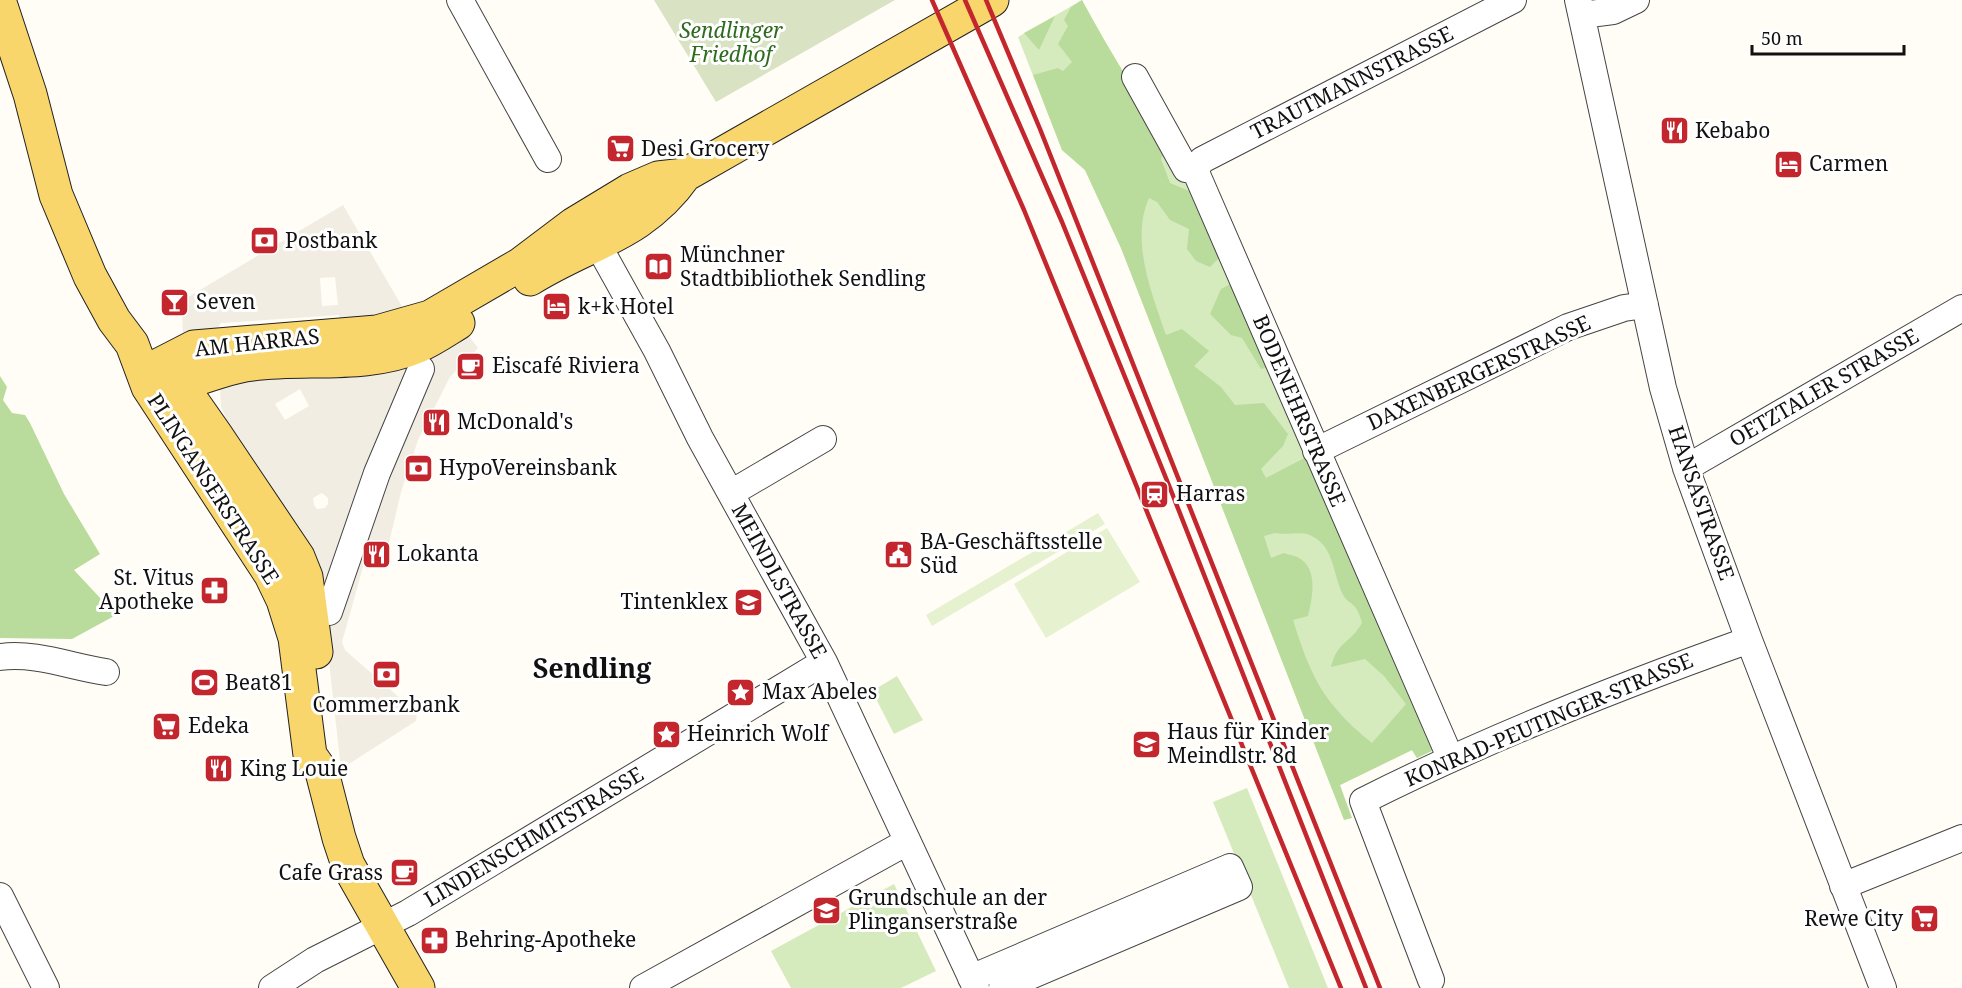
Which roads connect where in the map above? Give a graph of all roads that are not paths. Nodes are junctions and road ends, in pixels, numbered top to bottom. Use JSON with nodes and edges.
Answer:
{"nodes":[{"id":1,"x":460,"y":0,"type":"edge"},
{"id":2,"x":993,"y":0,"type":"edge"},
{"id":3,"x":1513,"y":0,"type":"edge"},
{"id":4,"x":1636,"y":0,"type":"edge"},
{"id":5,"x":0,"y":3,"type":"edge"},
{"id":6,"x":1580,"y":8,"type":"edge"},
{"id":7,"x":1136,"y":77,"type":"dead end"},
{"id":8,"x":548,"y":159,"type":"dead end"},
{"id":9,"x":1195,"y":170,"type":"junction"},
{"id":10,"x":685,"y":175,"type":"junction"},
{"id":11,"x":598,"y":245,"type":"junction"},
{"id":12,"x":1645,"y":305,"type":"junction"},
{"id":13,"x":1962,"y":308,"type":"edge"},
{"id":14,"x":451,"y":317,"type":"junction"},
{"id":15,"x":421,"y":369,"type":"dead end"},
{"id":16,"x":162,"y":379,"type":"junction"},
{"id":17,"x":823,"y":439,"type":"dead end"},
{"id":18,"x":1316,"y":451,"type":"junction"},
{"id":19,"x":1686,"y":468,"type":"junction"},
{"id":20,"x":731,"y":494,"type":"junction"},
{"id":21,"x":329,"y":612,"type":"dead end"},
{"id":22,"x":1749,"y":640,"type":"junction"},
{"id":23,"x":0,"y":657,"type":"edge"},
{"id":24,"x":824,"y":662,"type":"junction"},
{"id":25,"x":106,"y":672,"type":"dead end"},
{"id":26,"x":1450,"y":757,"type":"junction"},
{"id":27,"x":1962,"y":838,"type":"edge"},
{"id":28,"x":907,"y":842,"type":"junction"},
{"id":29,"x":1843,"y":886,"type":"junction"},
{"id":30,"x":0,"y":896,"type":"edge"},
{"id":31,"x":383,"y":925,"type":"junction"},
{"id":32,"x":1431,"y":980,"type":"dead end"},
{"id":33,"x":974,"y":983,"type":"edge"},
{"id":34,"x":46,"y":988,"type":"edge"},
{"id":35,"x":272,"y":988,"type":"edge"},
{"id":36,"x":418,"y":988,"type":"edge"},
{"id":37,"x":643,"y":988,"type":"edge"},
{"id":38,"x":1002,"y":988,"type":"edge"},
{"id":39,"x":1883,"y":988,"type":"edge"}],
"edges":[{"from":1,"to":8,"type":"street"},
{"from":2,"to":10,"type":"main road"},
{"from":3,"to":9,"type":"street","name":"TRAUTMANNSTRASSE"},
{"from":4,"to":6,"type":"street"},
{"from":5,"to":16,"type":"main road","name":"PLINGANSERSTRASSE"},
{"from":6,"to":12,"type":"street","name":"HANSASTRASSE"},
{"from":7,"to":9,"type":"street","name":"BODENEHRSTRASSE"},
{"from":9,"to":18,"type":"street","name":"BODENEHRSTRASSE"},
{"from":10,"to":11,"type":"main road"},
{"from":10,"to":14,"type":"main road"},
{"from":11,"to":14,"type":"main road"},
{"from":11,"to":20,"type":"street","name":"MEINDLSTRASSE"},
{"from":12,"to":18,"type":"street","name":"DAXENBERGERSTRASSE"},
{"from":12,"to":19,"type":"street","name":"HANSASTRASSE"},
{"from":13,"to":19,"type":"street","name":"OETZTALER STRASSE"},
{"from":14,"to":16,"type":"main road","name":"AM HARRAS"},
{"from":15,"to":21,"type":"street"},
{"from":16,"to":31,"type":"main road","name":"PLINGANSERSTRASSE"},
{"from":17,"to":20,"type":"street"},
{"from":18,"to":26,"type":"street","name":"BODENEHRSTRASSE"},
{"from":19,"to":22,"type":"street","name":"HANSASTRASSE"},
{"from":20,"to":24,"type":"street","name":"MEINDLSTRASSE"},
{"from":22,"to":26,"type":"street","name":"KONRAD-PEUTINGER-STRASSE"},
{"from":22,"to":29,"type":"street","name":"HANSASTRASSE"},
{"from":23,"to":25,"type":"street"},
{"from":24,"to":28,"type":"street","name":"MEINDLSTRASSE"},
{"from":24,"to":31,"type":"street","name":"LINDENSCHMITSTRASSE"},
{"from":26,"to":32,"type":"street","name":"KONRAD-PEUTINGER-STRASSE"},
{"from":27,"to":29,"type":"street"},
{"from":28,"to":33,"type":"street","name":"MEINDLSTRASSE"},
{"from":28,"to":37,"type":"street"},
{"from":29,"to":39,"type":"street","name":"HANSASTRASSE"},
{"from":30,"to":34,"type":"street"},
{"from":31,"to":35,"type":"street","name":"LINDENSCHMITSTRASSE"},
{"from":31,"to":36,"type":"main road","name":"PLINGANSERSTRASSE"},
{"from":33,"to":38,"type":"street"}]}
